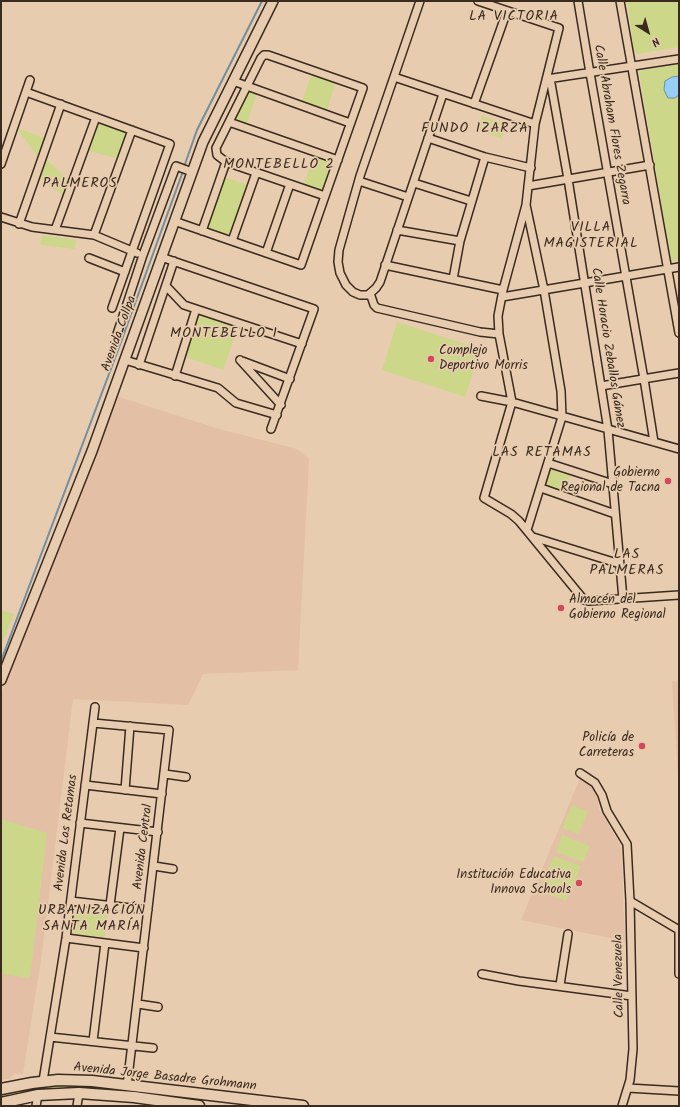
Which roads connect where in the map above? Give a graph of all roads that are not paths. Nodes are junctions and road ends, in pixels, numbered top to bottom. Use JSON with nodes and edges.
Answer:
{"nodes":[{"id":1,"x":273,"y":1,"type":"edge"},
{"id":2,"x":420,"y":1,"type":"edge"},
{"id":3,"x":478,"y":1,"type":"edge"},
{"id":4,"x":578,"y":1,"type":"edge"},
{"id":5,"x":620,"y":1,"type":"edge"},
{"id":6,"x":507,"y":11,"type":"junction"},
{"id":7,"x":679,"y":59,"type":"edge"},
{"id":8,"x":631,"y":66,"type":"junction"},
{"id":9,"x":590,"y":72,"type":"junction"},
{"id":10,"x":394,"y":77,"type":"junction"},
{"id":11,"x":548,"y":79,"type":"junction"},
{"id":12,"x":30,"y":80,"type":"dead end"},
{"id":13,"x":233,"y":81,"type":"junction"},
{"id":14,"x":247,"y":86,"type":"junction"},
{"id":15,"x":26,"y":92,"type":"junction"},
{"id":16,"x":443,"y":94,"type":"junction"},
{"id":17,"x":60,"y":104,"type":"junction"},
{"id":18,"x":474,"y":104,"type":"junction"},
{"id":19,"x":96,"y":117,"type":"junction"},
{"id":20,"x":229,"y":122,"type":"junction"},
{"id":21,"x":350,"y":123,"type":"junction"},
{"id":22,"x":535,"y":124,"type":"junction"},
{"id":23,"x":132,"y":130,"type":"junction"},
{"id":24,"x":428,"y":138,"type":"junction"},
{"id":25,"x":485,"y":157,"type":"junction"},
{"id":26,"x":338,"y":160,"type":"junction"},
{"id":27,"x":226,"y":162,"type":"junction"},
{"id":28,"x":1,"y":164,"type":"edge"},
{"id":29,"x":650,"y":165,"type":"junction"},
{"id":30,"x":531,"y":168,"type":"junction"},
{"id":31,"x":192,"y":172,"type":"junction"},
{"id":32,"x":256,"y":172,"type":"junction"},
{"id":33,"x":607,"y":173,"type":"junction"},
{"id":34,"x":568,"y":179,"type":"junction"},
{"id":35,"x":359,"y":181,"type":"junction"},
{"id":36,"x":414,"y":183,"type":"junction"},
{"id":37,"x":290,"y":184,"type":"junction"},
{"id":38,"x":528,"y":186,"type":"junction"},
{"id":39,"x":325,"y":196,"type":"junction"},
{"id":40,"x":408,"y":197,"type":"junction"},
{"id":41,"x":471,"y":201,"type":"junction"},
{"id":42,"x":526,"y":205,"type":"junction"},
{"id":43,"x":1,"y":217,"type":"edge"},
{"id":44,"x":174,"y":221,"type":"junction"},
{"id":45,"x":19,"y":224,"type":"junction"},
{"id":46,"x":55,"y":230,"type":"junction"},
{"id":47,"x":397,"y":230,"type":"junction"},
{"id":48,"x":202,"y":231,"type":"junction"},
{"id":49,"x":94,"y":235,"type":"junction"},
{"id":50,"x":232,"y":241,"type":"junction"},
{"id":51,"x":460,"y":242,"type":"junction"},
{"id":52,"x":133,"y":251,"type":"junction"},
{"id":53,"x":266,"y":253,"type":"junction"},
{"id":54,"x":143,"y":255,"type":"junction"},
{"id":55,"x":161,"y":257,"type":"junction"},
{"id":56,"x":89,"y":258,"type":"dead end"},
{"id":57,"x":174,"y":261,"type":"junction"},
{"id":58,"x":386,"y":265,"type":"junction"},
{"id":59,"x":679,"y":267,"type":"edge"},
{"id":60,"x":668,"y":269,"type":"junction"},
{"id":61,"x":125,"y":272,"type":"junction"},
{"id":62,"x":626,"y":276,"type":"junction"},
{"id":63,"x":453,"y":280,"type":"junction"},
{"id":64,"x":584,"y":283,"type":"junction"},
{"id":65,"x":166,"y":286,"type":"junction"},
{"id":66,"x":544,"y":290,"type":"junction"},
{"id":67,"x":370,"y":293,"type":"junction"},
{"id":68,"x":502,"y":293,"type":"junction"},
{"id":69,"x":112,"y":308,"type":"dead end"},
{"id":70,"x":196,"y":309,"type":"junction"},
{"id":71,"x":679,"y":333,"type":"edge"},
{"id":72,"x":117,"y":334,"type":"dead end"},
{"id":73,"x":499,"y":334,"type":"junction"},
{"id":74,"x":302,"y":344,"type":"junction"},
{"id":75,"x":125,"y":360,"type":"junction"},
{"id":76,"x":139,"y":365,"type":"junction"},
{"id":77,"x":679,"y":373,"type":"edge"},
{"id":78,"x":176,"y":376,"type":"junction"},
{"id":79,"x":290,"y":379,"type":"junction"},
{"id":80,"x":644,"y":379,"type":"junction"},
{"id":81,"x":601,"y":386,"type":"junction"},
{"id":82,"x":481,"y":396,"type":"dead end"},
{"id":83,"x":512,"y":402,"type":"junction"},
{"id":84,"x":281,"y":405,"type":"junction"},
{"id":85,"x":277,"y":415,"type":"junction"},
{"id":86,"x":562,"y":417,"type":"junction"},
{"id":87,"x":271,"y":429,"type":"dead end"},
{"id":88,"x":608,"y":430,"type":"junction"},
{"id":89,"x":654,"y":442,"type":"junction"},
{"id":90,"x":679,"y":449,"type":"edge"},
{"id":91,"x":548,"y":463,"type":"junction"},
{"id":92,"x":613,"y":484,"type":"junction"},
{"id":93,"x":540,"y":488,"type":"junction"},
{"id":94,"x":615,"y":514,"type":"junction"},
{"id":95,"x":527,"y":530,"type":"junction"},
{"id":96,"x":533,"y":537,"type":"junction"},
{"id":97,"x":620,"y":564,"type":"junction"},
{"id":98,"x":679,"y":595,"type":"edge"},
{"id":99,"x":623,"y":599,"type":"junction"},
{"id":100,"x":1,"y":680,"type":"edge"},
{"id":101,"x":95,"y":707,"type":"dead end"},
{"id":102,"x":93,"y":722,"type":"junction"},
{"id":103,"x":130,"y":726,"type":"junction"},
{"id":104,"x":580,"y":773,"type":"dead end"},
{"id":105,"x":165,"y":774,"type":"junction"},
{"id":106,"x":186,"y":777,"type":"dead end"},
{"id":107,"x":85,"y":785,"type":"junction"},
{"id":108,"x":125,"y":790,"type":"junction"},
{"id":109,"x":162,"y":794,"type":"junction"},
{"id":110,"x":80,"y":823,"type":"junction"},
{"id":111,"x":120,"y":828,"type":"junction"},
{"id":112,"x":158,"y":832,"type":"junction"},
{"id":113,"x":154,"y":866,"type":"junction"},
{"id":114,"x":173,"y":869,"type":"dead end"},
{"id":115,"x":71,"y":901,"type":"junction"},
{"id":116,"x":630,"y":901,"type":"junction"},
{"id":117,"x":110,"y":905,"type":"junction"},
{"id":118,"x":148,"y":910,"type":"junction"},
{"id":119,"x":679,"y":930,"type":"edge"},
{"id":120,"x":568,"y":934,"type":"dead end"},
{"id":121,"x":66,"y":938,"type":"junction"},
{"id":122,"x":105,"y":943,"type":"junction"},
{"id":123,"x":144,"y":948,"type":"junction"},
{"id":124,"x":482,"y":974,"type":"dead end"},
{"id":125,"x":679,"y":974,"type":"edge"},
{"id":126,"x":560,"y":985,"type":"junction"},
{"id":127,"x":632,"y":996,"type":"junction"},
{"id":128,"x":138,"y":1004,"type":"junction"},
{"id":129,"x":158,"y":1007,"type":"dead end"},
{"id":130,"x":50,"y":1037,"type":"junction"},
{"id":131,"x":93,"y":1042,"type":"junction"},
{"id":132,"x":133,"y":1046,"type":"junction"},
{"id":133,"x":153,"y":1048,"type":"dead end"},
{"id":134,"x":43,"y":1081,"type":"junction"},
{"id":135,"x":127,"y":1086,"type":"junction"},
{"id":136,"x":628,"y":1088,"type":"junction"},
{"id":137,"x":1,"y":1089,"type":"edge"},
{"id":138,"x":679,"y":1091,"type":"edge"},
{"id":139,"x":79,"y":1093,"type":"junction"},
{"id":140,"x":199,"y":1093,"type":"junction"},
{"id":141,"x":38,"y":1095,"type":"junction"},
{"id":142,"x":1,"y":1103,"type":"edge"},
{"id":143,"x":285,"y":1105,"type":"edge"},
{"id":144,"x":36,"y":1106,"type":"edge"},
{"id":145,"x":77,"y":1106,"type":"edge"},
{"id":146,"x":195,"y":1106,"type":"edge"},
{"id":147,"x":200,"y":1106,"type":"edge"},
{"id":148,"x":303,"y":1106,"type":"edge"},
{"id":149,"x":622,"y":1106,"type":"edge"}],
"edges":[{"from":1,"to":13,"type":"main road","name":"Avenida Collpa"},
{"from":2,"to":10,"type":"street"},
{"from":3,"to":6,"type":"street"},
{"from":4,"to":9,"type":"street","name":"Calle Abraham Flores Zegarra"},
{"from":5,"to":8,"type":"street"},
{"from":6,"to":11,"type":"street"},
{"from":6,"to":18,"type":"street"},
{"from":7,"to":8,"type":"street"},
{"from":8,"to":9,"type":"street"},
{"from":8,"to":29,"type":"street"},
{"from":9,"to":11,"type":"street"},
{"from":9,"to":33,"type":"street","name":"Calle Abraham Flores Zegarra"},
{"from":10,"to":16,"type":"street"},
{"from":10,"to":35,"type":"street"},
{"from":11,"to":22,"type":"street"},
{"from":11,"to":34,"type":"street","name":"Calle Horacio Zeballos Gámez"},
{"from":12,"to":15,"type":"street"},
{"from":13,"to":14,"type":"street"},
{"from":13,"to":31,"type":"main road","name":"Avenida Collpa"},
{"from":14,"to":20,"type":"street"},
{"from":14,"to":21,"type":"street"},
{"from":14,"to":21,"type":"street"},
{"from":15,"to":17,"type":"street"},
{"from":15,"to":28,"type":"street"},
{"from":16,"to":18,"type":"street"},
{"from":16,"to":24,"type":"street"},
{"from":17,"to":19,"type":"street"},
{"from":17,"to":45,"type":"street"},
{"from":18,"to":22,"type":"street"},
{"from":19,"to":23,"type":"street"},
{"from":19,"to":46,"type":"street"},
{"from":20,"to":26,"type":"street"},
{"from":20,"to":27,"type":"street"},
{"from":21,"to":26,"type":"street"},
{"from":22,"to":30,"type":"street"},
{"from":23,"to":49,"type":"street"},
{"from":23,"to":52,"type":"street"},
{"from":24,"to":25,"type":"street"},
{"from":24,"to":36,"type":"street"},
{"from":25,"to":30,"type":"street"},
{"from":25,"to":41,"type":"street"},
{"from":26,"to":39,"type":"street"},
{"from":27,"to":32,"type":"street"},
{"from":27,"to":48,"type":"street"},
{"from":29,"to":33,"type":"street"},
{"from":29,"to":60,"type":"street"},
{"from":30,"to":38,"type":"street"},
{"from":31,"to":44,"type":"main road","name":"Avenida Collpa"},
{"from":31,"to":54,"type":"street"},
{"from":32,"to":37,"type":"street"},
{"from":32,"to":50,"type":"street"},
{"from":33,"to":34,"type":"street"},
{"from":33,"to":62,"type":"street","name":"Calle Abraham Flores Zegarra"},
{"from":34,"to":38,"type":"street"},
{"from":34,"to":64,"type":"street","name":"Calle Horacio Zeballos Gámez"},
{"from":35,"to":40,"type":"street"},
{"from":35,"to":67,"type":"street"},
{"from":36,"to":40,"type":"street"},
{"from":36,"to":41,"type":"street"},
{"from":37,"to":39,"type":"street"},
{"from":37,"to":53,"type":"street"},
{"from":38,"to":42,"type":"street"},
{"from":39,"to":53,"type":"street"},
{"from":40,"to":47,"type":"street"},
{"from":41,"to":51,"type":"street"},
{"from":42,"to":66,"type":"street"},
{"from":42,"to":68,"type":"street"},
{"from":43,"to":45,"type":"street"},
{"from":44,"to":48,"type":"street"},
{"from":44,"to":55,"type":"main road","name":"Avenida Collpa"},
{"from":45,"to":46,"type":"street"},
{"from":46,"to":49,"type":"street"},
{"from":47,"to":51,"type":"street"},
{"from":47,"to":58,"type":"street"},
{"from":48,"to":50,"type":"street"},
{"from":49,"to":52,"type":"street"},
{"from":50,"to":53,"type":"street"},
{"from":51,"to":63,"type":"street"},
{"from":52,"to":54,"type":"street"},
{"from":52,"to":61,"type":"street"},
{"from":54,"to":72,"type":"street"},
{"from":55,"to":57,"type":"street"},
{"from":55,"to":75,"type":"main road","name":"Avenida Collpa"},
{"from":56,"to":61,"type":"street"},
{"from":57,"to":65,"type":"street"},
{"from":57,"to":74,"type":"street"},
{"from":58,"to":63,"type":"street"},
{"from":58,"to":67,"type":"street"},
{"from":59,"to":60,"type":"street"},
{"from":60,"to":62,"type":"street"},
{"from":60,"to":71,"type":"street"},
{"from":61,"to":69,"type":"street"},
{"from":62,"to":64,"type":"street"},
{"from":62,"to":80,"type":"street","name":"Calle Abraham Flores Zegarra"},
{"from":63,"to":68,"type":"street"},
{"from":64,"to":66,"type":"street"},
{"from":64,"to":81,"type":"street","name":"Calle Horacio Zeballos Gámez"},
{"from":65,"to":70,"type":"street"},
{"from":65,"to":76,"type":"street"},
{"from":66,"to":68,"type":"street"},
{"from":66,"to":86,"type":"street"},
{"from":67,"to":73,"type":"street"},
{"from":68,"to":73,"type":"street"},
{"from":70,"to":74,"type":"street"},
{"from":70,"to":78,"type":"street"},
{"from":73,"to":83,"type":"street"},
{"from":74,"to":79,"type":"street"},
{"from":75,"to":76,"type":"street"},
{"from":75,"to":100,"type":"main road","name":"Avenida Collpa"},
{"from":76,"to":78,"type":"street"},
{"from":77,"to":80,"type":"street"},
{"from":78,"to":85,"type":"street"},
{"from":79,"to":84,"type":"street"},
{"from":79,"to":84,"type":"street"},
{"from":80,"to":81,"type":"street"},
{"from":80,"to":89,"type":"street","name":"Calle Abraham Flores Zegarra"},
{"from":81,"to":88,"type":"street","name":"Calle Horacio Zeballos Gámez"},
{"from":82,"to":83,"type":"street"},
{"from":83,"to":86,"type":"street"},
{"from":83,"to":95,"type":"street"},
{"from":84,"to":85,"type":"street"},
{"from":85,"to":87,"type":"street"},
{"from":86,"to":88,"type":"street"},
{"from":86,"to":91,"type":"street"},
{"from":88,"to":89,"type":"street"},
{"from":88,"to":92,"type":"street","name":"Calle Horacio Zeballos Gámez"},
{"from":89,"to":90,"type":"street"},
{"from":91,"to":92,"type":"street"},
{"from":91,"to":93,"type":"street"},
{"from":92,"to":94,"type":"street","name":"Calle Horacio Zeballos Gámez"},
{"from":93,"to":94,"type":"street"},
{"from":93,"to":95,"type":"street"},
{"from":94,"to":97,"type":"street","name":"Calle Horacio Zeballos Gámez"},
{"from":95,"to":96,"type":"street"},
{"from":96,"to":97,"type":"street"},
{"from":96,"to":99,"type":"street"},
{"from":97,"to":99,"type":"street","name":"Calle Horacio Zeballos Gámez"},
{"from":98,"to":99,"type":"street"},
{"from":101,"to":102,"type":"street","name":"Avenida Las Retamas"},
{"from":102,"to":103,"type":"street"},
{"from":102,"to":107,"type":"street","name":"Avenida Las Retamas"},
{"from":103,"to":105,"type":"street","name":"Avenida Central"},
{"from":103,"to":108,"type":"street"},
{"from":104,"to":116,"type":"street","name":"Calle Venezuela"},
{"from":105,"to":106,"type":"street"},
{"from":105,"to":109,"type":"street","name":"Avenida Central"},
{"from":107,"to":108,"type":"street"},
{"from":107,"to":110,"type":"street","name":"Avenida Las Retamas"},
{"from":108,"to":109,"type":"street"},
{"from":109,"to":112,"type":"street","name":"Avenida Central"},
{"from":110,"to":111,"type":"street"},
{"from":110,"to":115,"type":"street","name":"Avenida Las Retamas"},
{"from":111,"to":112,"type":"street"},
{"from":111,"to":117,"type":"street"},
{"from":112,"to":113,"type":"street","name":"Avenida Central"},
{"from":113,"to":114,"type":"street"},
{"from":113,"to":118,"type":"street","name":"Avenida Central"},
{"from":115,"to":117,"type":"street"},
{"from":115,"to":121,"type":"street","name":"Avenida Las Retamas"},
{"from":116,"to":119,"type":"street"},
{"from":116,"to":127,"type":"street","name":"Calle Venezuela"},
{"from":117,"to":118,"type":"street"},
{"from":118,"to":123,"type":"street","name":"Avenida Central"},
{"from":119,"to":125,"type":"street"},
{"from":120,"to":126,"type":"street"},
{"from":121,"to":122,"type":"street"},
{"from":121,"to":130,"type":"street","name":"Avenida Las Retamas"},
{"from":122,"to":123,"type":"street"},
{"from":122,"to":131,"type":"street"},
{"from":123,"to":128,"type":"street","name":"Avenida Central"},
{"from":124,"to":126,"type":"street"},
{"from":126,"to":127,"type":"street"},
{"from":127,"to":136,"type":"street","name":"Calle Venezuela"},
{"from":128,"to":129,"type":"street"},
{"from":128,"to":132,"type":"street","name":"Avenida Central"},
{"from":130,"to":131,"type":"street"},
{"from":130,"to":134,"type":"street","name":"Avenida Las Retamas"},
{"from":131,"to":132,"type":"street"},
{"from":132,"to":133,"type":"street"},
{"from":132,"to":135,"type":"street","name":"Avenida Central"},
{"from":134,"to":135,"type":"highway","name":"Avenida Jorge Basadre Grohmann"},
{"from":134,"to":137,"type":"highway","name":"Avenida Jorge Basadre Grohmann"},
{"from":135,"to":140,"type":"highway","name":"Avenida Jorge Basadre Grohmann"},
{"from":136,"to":138,"type":"street"},
{"from":136,"to":149,"type":"street","name":"Calle Venezuela"},
{"from":139,"to":141,"type":"highway","name":"Avenida Jorge Basadre Grohmann"},
{"from":139,"to":145,"type":"street"},
{"from":139,"to":146,"type":"highway","name":"Avenida Jorge Basadre Grohmann"},
{"from":140,"to":143,"type":"highway","name":"Avenida Jorge Basadre Grohmann"},
{"from":140,"to":146,"type":"street"},
{"from":141,"to":142,"type":"highway","name":"Avenida Jorge Basadre Grohmann"},
{"from":141,"to":144,"type":"street"},
{"from":143,"to":148,"type":"highway","name":"Avenida Jorge Basadre Grohmann"},
{"from":146,"to":147,"type":"highway","name":"Avenida Jorge Basadre Grohmann"}]}
